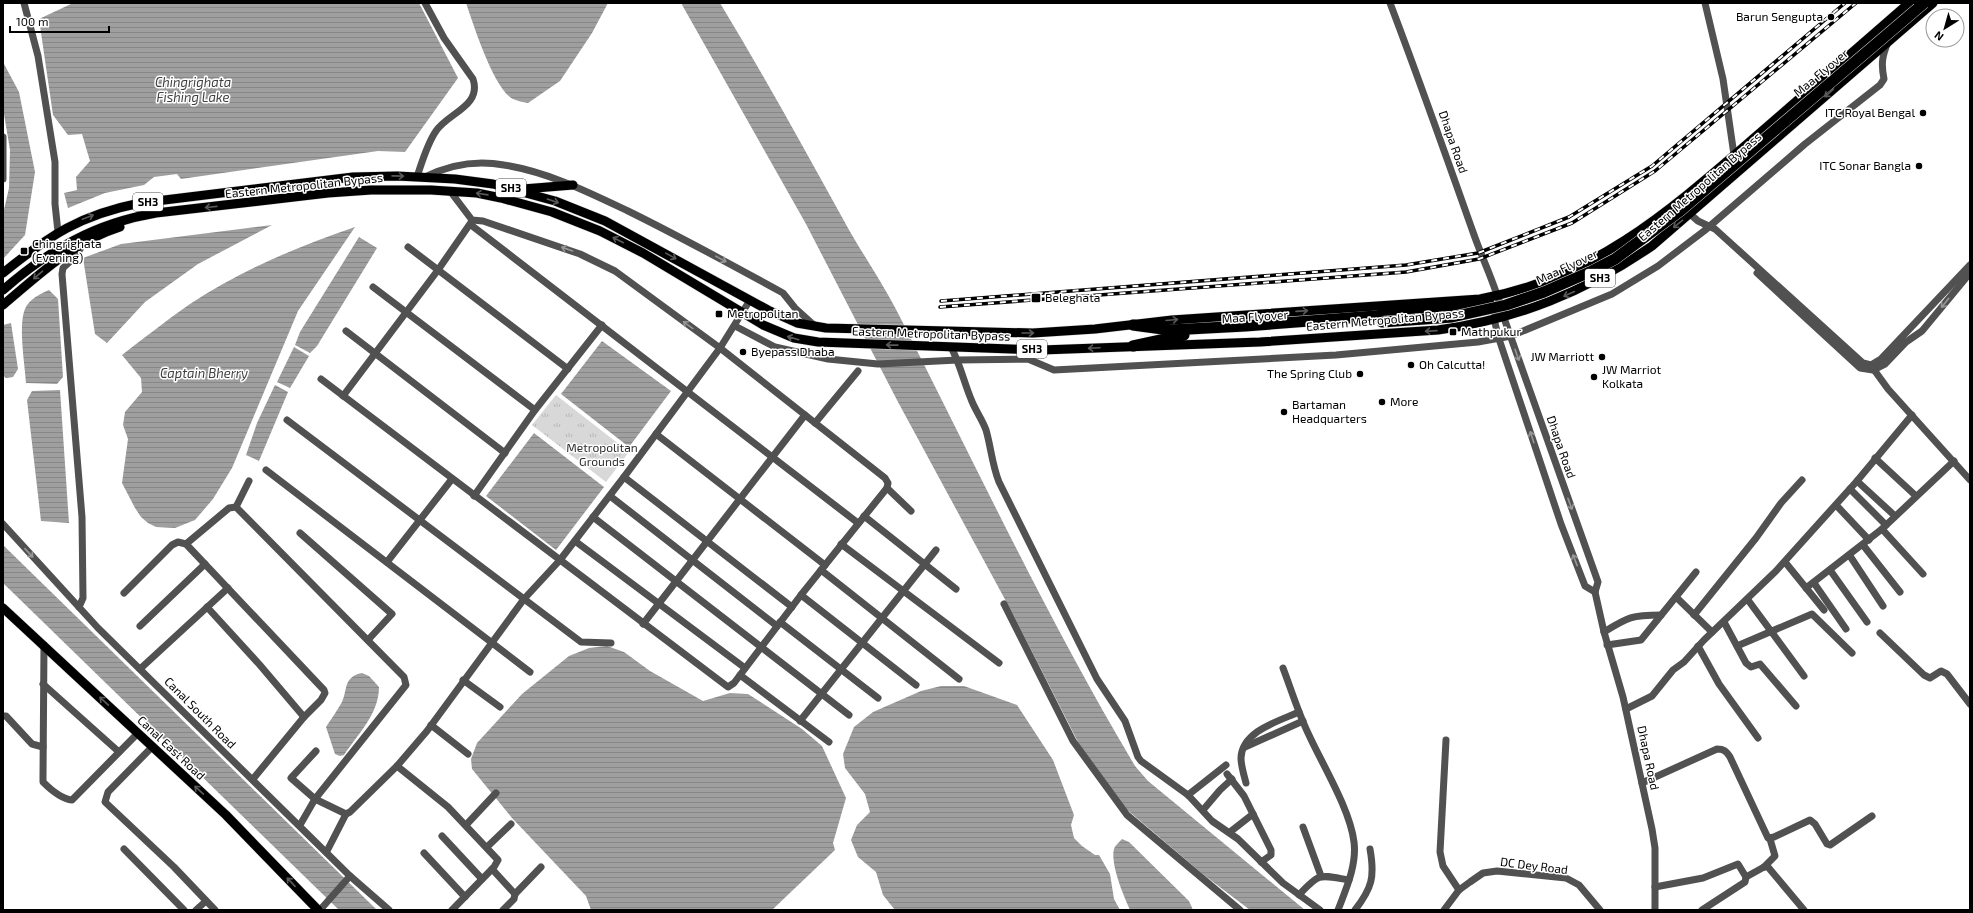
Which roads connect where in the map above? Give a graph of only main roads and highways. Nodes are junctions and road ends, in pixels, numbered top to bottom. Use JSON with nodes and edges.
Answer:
{"nodes":[{"id":1,"x":1909,"y":3,"type":"edge"},
{"id":2,"x":1917,"y":3,"type":"edge"},
{"id":3,"x":1924,"y":3,"type":"edge"},
{"id":4,"x":1933,"y":3,"type":"edge"},
{"id":5,"x":573,"y":185,"type":"road end"},
{"id":6,"x":515,"y":189,"type":"junction"},
{"id":7,"x":142,"y":215,"type":"junction"},
{"id":8,"x":67,"y":248,"type":"junction"},
{"id":9,"x":3,"y":273,"type":"edge"},
{"id":10,"x":3,"y":290,"type":"edge"},
{"id":11,"x":3,"y":305,"type":"edge"},
{"id":12,"x":1379,"y":319,"type":"junction"},
{"id":13,"x":1133,"y":324,"type":"junction"},
{"id":14,"x":1133,"y":346,"type":"junction"},
{"id":15,"x":3,"y":608,"type":"edge"},
{"id":16,"x":320,"y":909,"type":"edge"}],
"edges":[{"from":13,"to":1,"type":"main road","name":"Eastern Metropolitan Bypass","number":"SH3","one_way":true},
{"from":2,"to":12,"type":"highway","name":"Maa Flyover"},
{"from":3,"to":12,"type":"highway","name":"Maa Flyover","bridge":true},
{"from":4,"to":14,"type":"main road","name":"Eastern Metropolitan Bypass","number":"SH3","one_way":true},
{"from":5,"to":6,"type":"main road"},
{"from":9,"to":6,"type":"main road","name":"Eastern Metropolitan Bypass","number":"SH3","one_way":true},
{"from":6,"to":13,"type":"main road","name":"Eastern Metropolitan Bypass","number":"SH3","one_way":true},
{"from":7,"to":8,"type":"main road","name":"Eastern Metropolitan Bypass"},
{"from":7,"to":8,"type":"main road","name":"Eastern Metropolitan Bypass","number":"SH3"},
{"from":14,"to":7,"type":"main road","name":"Eastern Metropolitan Bypass","number":"SH3","one_way":true},
{"from":8,"to":10,"type":"main road","name":"Eastern Metropolitan Bypass","number":"SH3"},
{"from":8,"to":11,"type":"main road","one_way":true},
{"from":12,"to":13,"type":"highway","name":"Maa Flyover"},
{"from":12,"to":14,"type":"highway","name":"Maa Flyover"},
{"from":16,"to":15,"type":"main road","name":"Canal East Road","one_way":true}]}
